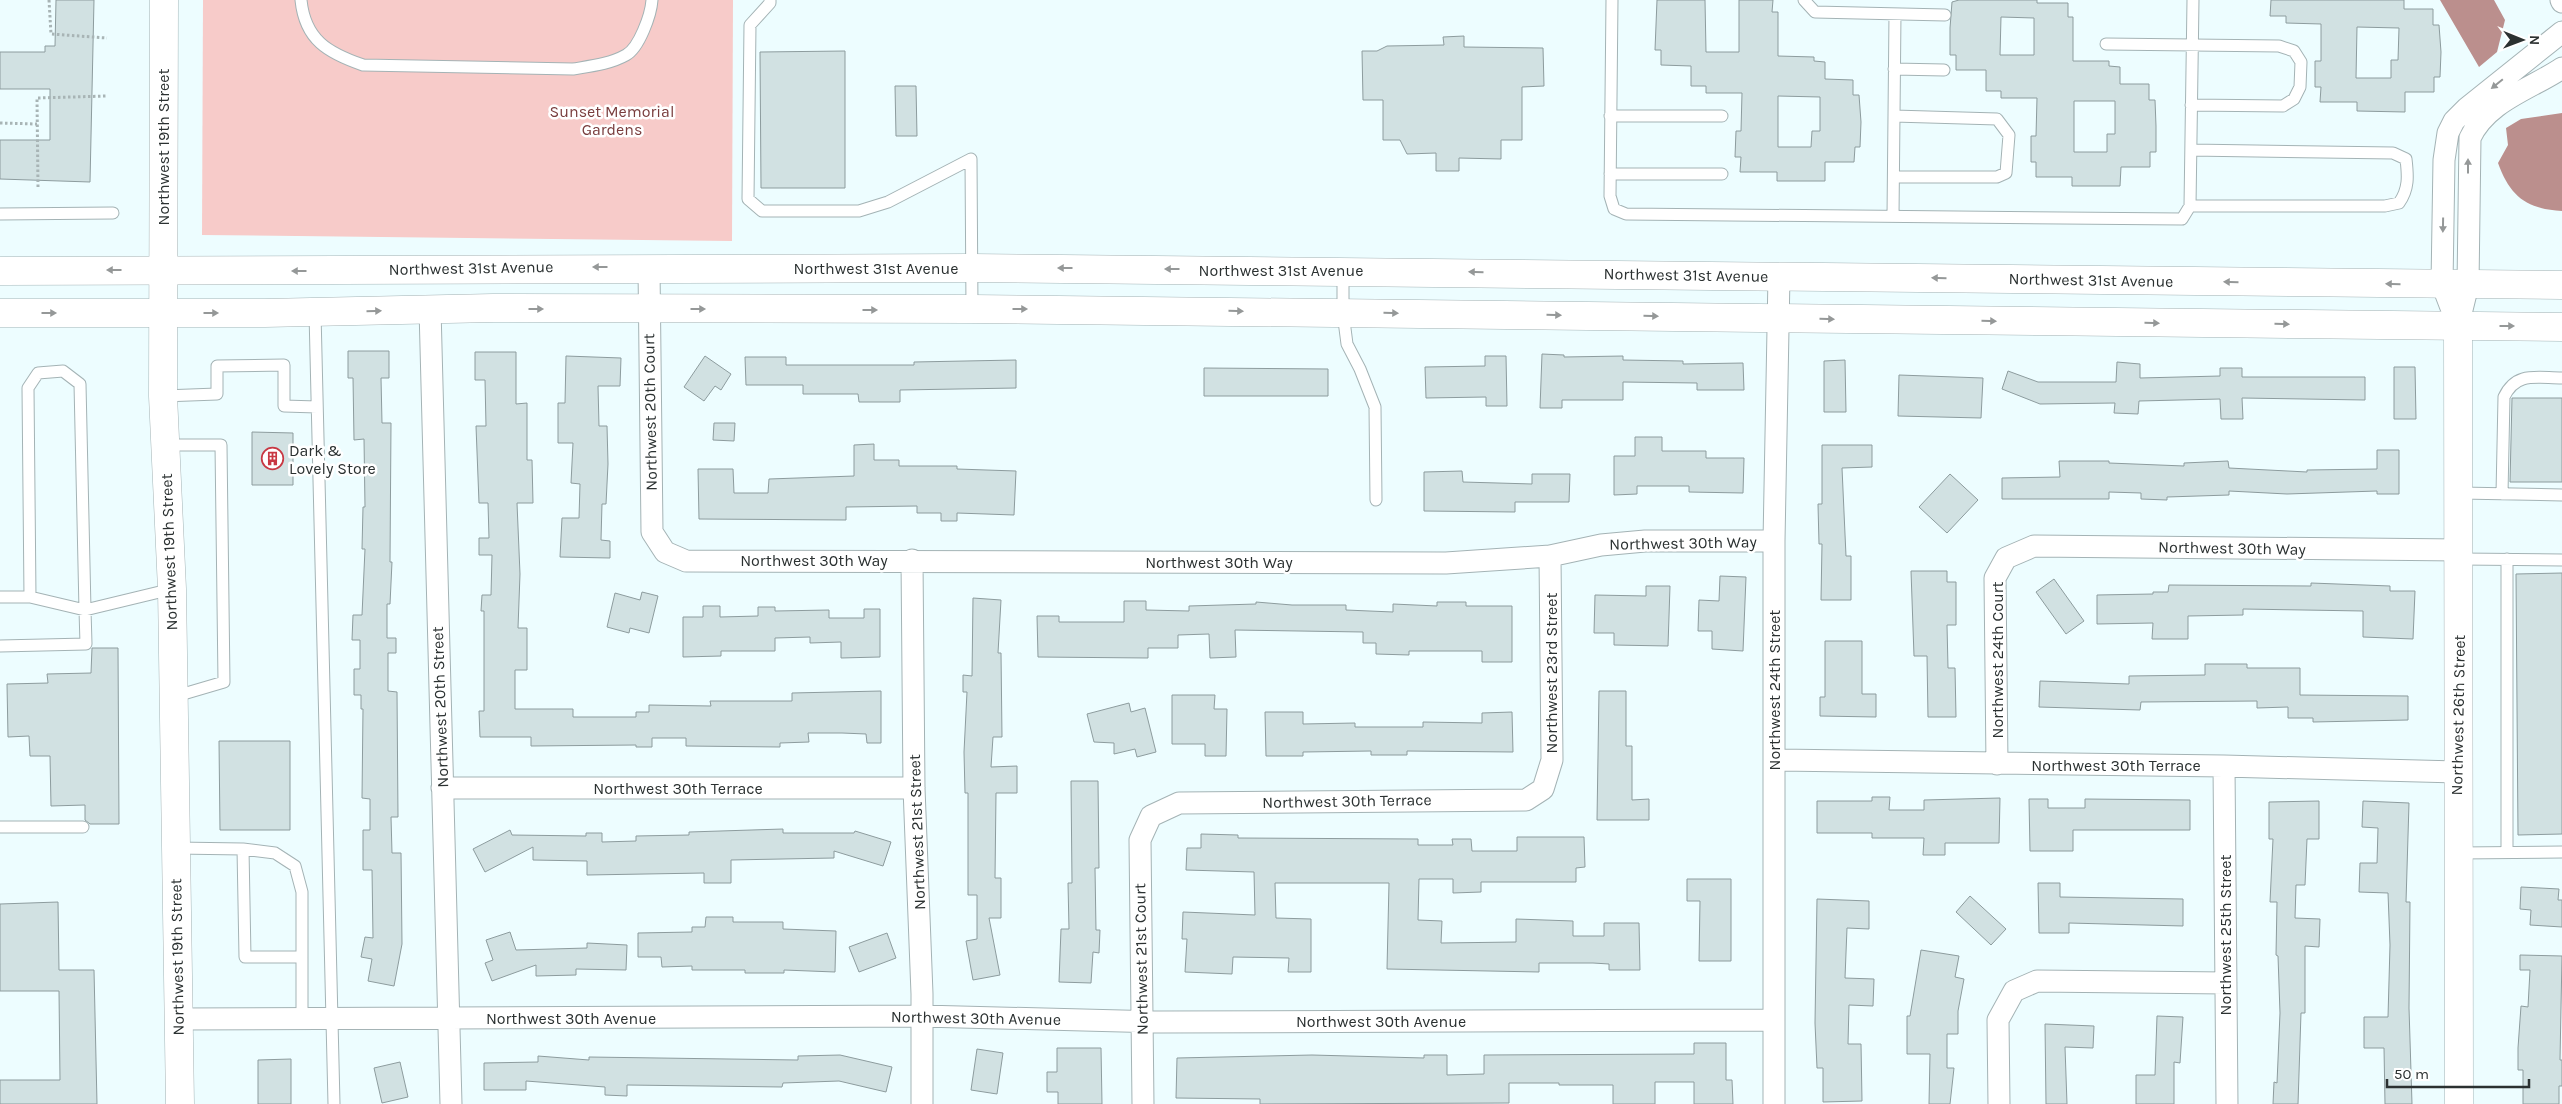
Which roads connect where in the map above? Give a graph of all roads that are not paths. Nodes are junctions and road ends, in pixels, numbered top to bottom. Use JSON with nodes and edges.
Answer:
{"nodes":[{"id":1,"x":164,"y":0,"type":"edge"},
{"id":2,"x":301,"y":0,"type":"edge"},
{"id":3,"x":652,"y":0,"type":"edge"},
{"id":4,"x":770,"y":0,"type":"edge"},
{"id":5,"x":1612,"y":0,"type":"edge"},
{"id":6,"x":1804,"y":0,"type":"edge"},
{"id":7,"x":2193,"y":0,"type":"edge"},
{"id":8,"x":1895,"y":14,"type":"junction"},
{"id":9,"x":1945,"y":15,"type":"dead end"},
{"id":10,"x":2562,"y":32,"type":"edge"},
{"id":11,"x":2106,"y":44,"type":"dead end"},
{"id":12,"x":2192,"y":45,"type":"junction"},
{"id":13,"x":2562,"y":68,"type":"edge"},
{"id":14,"x":1894,"y":70,"type":"junction"},
{"id":15,"x":1944,"y":70,"type":"dead end"},
{"id":16,"x":2191,"y":105,"type":"junction"},
{"id":17,"x":1610,"y":116,"type":"junction"},
{"id":18,"x":1722,"y":116,"type":"dead end"},
{"id":19,"x":1894,"y":116,"type":"junction"},
{"id":20,"x":2191,"y":150,"type":"junction"},
{"id":21,"x":1610,"y":174,"type":"junction"},
{"id":22,"x":1722,"y":174,"type":"dead end"},
{"id":23,"x":1894,"y":177,"type":"junction"},
{"id":24,"x":2190,"y":206,"type":"junction"},
{"id":25,"x":114,"y":213,"type":"dead end"},
{"id":26,"x":0,"y":214,"type":"edge"},
{"id":27,"x":1893,"y":216,"type":"junction"},
{"id":28,"x":649,"y":268,"type":"junction"},
{"id":29,"x":972,"y":268,"type":"junction"},
{"id":30,"x":1344,"y":270,"type":"junction"},
{"id":31,"x":0,"y":271,"type":"edge"},
{"id":32,"x":162,"y":271,"type":"junction"},
{"id":33,"x":1779,"y":276,"type":"junction"},
{"id":34,"x":2455,"y":285,"type":"junction"},
{"id":35,"x":2562,"y":285,"type":"edge"},
{"id":36,"x":649,"y":309,"type":"junction"},
{"id":37,"x":972,"y":309,"type":"junction"},
{"id":38,"x":430,"y":310,"type":"junction"},
{"id":39,"x":0,"y":313,"type":"edge"},
{"id":40,"x":162,"y":313,"type":"junction"},
{"id":41,"x":315,"y":313,"type":"junction"},
{"id":42,"x":1343,"y":313,"type":"junction"},
{"id":43,"x":1778,"y":318,"type":"junction"},
{"id":44,"x":2458,"y":326,"type":"junction"},
{"id":45,"x":2562,"y":327,"type":"edge"},
{"id":46,"x":2562,"y":378,"type":"edge"},
{"id":47,"x":163,"y":396,"type":"junction"},
{"id":48,"x":317,"y":407,"type":"junction"},
{"id":49,"x":165,"y":445,"type":"junction"},
{"id":50,"x":2460,"y":493,"type":"junction"},
{"id":51,"x":2502,"y":494,"type":"junction"},
{"id":52,"x":2562,"y":496,"type":"edge"},
{"id":53,"x":1376,"y":500,"type":"dead end"},
{"id":54,"x":1774,"y":541,"type":"junction"},
{"id":55,"x":665,"y":552,"type":"joint"},
{"id":56,"x":2460,"y":554,"type":"junction"},
{"id":57,"x":1550,"y":556,"type":"junction"},
{"id":58,"x":2006,"y":558,"type":"joint"},
{"id":59,"x":2507,"y":559,"type":"junction"},
{"id":60,"x":912,"y":560,"type":"junction"},
{"id":61,"x":2562,"y":560,"type":"edge"},
{"id":62,"x":172,"y":589,"type":"junction"},
{"id":63,"x":0,"y":597,"type":"edge"},
{"id":64,"x":30,"y":597,"type":"junction"},
{"id":65,"x":85,"y":610,"type":"junction"},
{"id":66,"x":0,"y":646,"type":"edge"},
{"id":67,"x":173,"y":697,"type":"junction"},
{"id":68,"x":1774,"y":760,"type":"junction"},
{"id":69,"x":1997,"y":764,"type":"junction"},
{"id":70,"x":2224,"y":766,"type":"junction"},
{"id":71,"x":2457,"y":772,"type":"junction"},
{"id":72,"x":442,"y":788,"type":"junction"},
{"id":73,"x":914,"y":788,"type":"junction"},
{"id":74,"x":1543,"y":789,"type":"joint"},
{"id":75,"x":1151,"y":816,"type":"joint"},
{"id":76,"x":0,"y":827,"type":"edge"},
{"id":77,"x":83,"y":827,"type":"dead end"},
{"id":78,"x":176,"y":848,"type":"junction"},
{"id":79,"x":244,"y":849,"type":"junction"},
{"id":80,"x":2507,"y":852,"type":"junction"},
{"id":81,"x":2562,"y":852,"type":"edge"},
{"id":82,"x":2458,"y":853,"type":"junction"},
{"id":83,"x":302,"y":957,"type":"junction"},
{"id":84,"x":2226,"y":982,"type":"junction"},
{"id":85,"x":922,"y":1016,"type":"junction"},
{"id":86,"x":178,"y":1018,"type":"junction"},
{"id":87,"x":302,"y":1018,"type":"junction"},
{"id":88,"x":332,"y":1018,"type":"junction"},
{"id":89,"x":448,"y":1018,"type":"junction"},
{"id":90,"x":1774,"y":1020,"type":"junction"},
{"id":91,"x":1141,"y":1022,"type":"junction"},
{"id":92,"x":180,"y":1104,"type":"edge"},
{"id":93,"x":334,"y":1104,"type":"edge"},
{"id":94,"x":451,"y":1104,"type":"edge"},
{"id":95,"x":922,"y":1104,"type":"edge"},
{"id":96,"x":1143,"y":1104,"type":"edge"},
{"id":97,"x":1774,"y":1104,"type":"edge"},
{"id":98,"x":1999,"y":1104,"type":"edge"},
{"id":99,"x":2227,"y":1104,"type":"edge"},
{"id":100,"x":2459,"y":1104,"type":"edge"}],
"edges":[{"from":1,"to":32,"type":"main road","name":"Northwest 19th Street"},
{"from":2,"to":3,"type":"lane"},
{"from":4,"to":29,"type":"lane"},
{"from":5,"to":17,"type":"lane"},
{"from":6,"to":8,"type":"lane"},
{"from":7,"to":12,"type":"lane"},
{"from":8,"to":9,"type":"lane"},
{"from":8,"to":14,"type":"lane"},
{"from":10,"to":34,"type":"street","name":"Northwest 26th Street","one_way":true},
{"from":11,"to":12,"type":"lane"},
{"from":12,"to":16,"type":"lane"},
{"from":12,"to":16,"type":"lane"},
{"from":34,"to":13,"type":"street","name":"Northwest 26th Street","one_way":true},
{"from":14,"to":15,"type":"lane"},
{"from":14,"to":19,"type":"lane"},
{"from":16,"to":20,"type":"lane"},
{"from":17,"to":18,"type":"lane"},
{"from":17,"to":21,"type":"lane"},
{"from":19,"to":23,"type":"lane"},
{"from":19,"to":23,"type":"lane"},
{"from":20,"to":24,"type":"lane"},
{"from":20,"to":24,"type":"lane"},
{"from":21,"to":22,"type":"lane"},
{"from":21,"to":27,"type":"lane"},
{"from":23,"to":27,"type":"lane"},
{"from":24,"to":27,"type":"lane"},
{"from":25,"to":26,"type":"lane"},
{"from":28,"to":29,"type":"main road","name":"Northwest 31st Avenue"},
{"from":28,"to":32,"type":"main road","name":"Northwest 31st Avenue","one_way":true},
{"from":28,"to":36,"type":"street","name":"Northwest 20th Court"},
{"from":30,"to":29,"type":"main road","name":"Northwest 31st Avenue","one_way":true},
{"from":29,"to":37,"type":"lane"},
{"from":33,"to":30,"type":"main road","name":"Northwest 31st Avenue","one_way":true},
{"from":30,"to":42,"type":"lane"},
{"from":32,"to":31,"type":"main road","name":"Northwest 31st Avenue","one_way":true},
{"from":32,"to":40,"type":"main road","name":"Northwest 19th Street"},
{"from":34,"to":33,"type":"main road","name":"Northwest 31st Avenue","one_way":true},
{"from":33,"to":43,"type":"street","name":"Northwest 24th Street"},
{"from":34,"to":35,"type":"main road","name":"Northwest 31st Avenue"},
{"from":34,"to":44,"type":"street","name":"Northwest 26th Street"},
{"from":36,"to":37,"type":"main road","one_way":true},
{"from":38,"to":36,"type":"main road","one_way":true},
{"from":36,"to":55,"type":"street","name":"Northwest 20th Court"},
{"from":37,"to":42,"type":"main road","one_way":true},
{"from":41,"to":38,"type":"main road","one_way":true},
{"from":38,"to":72,"type":"street","name":"Northwest 20th Street"},
{"from":39,"to":40,"type":"main road","one_way":true},
{"from":40,"to":41,"type":"main road","one_way":true},
{"from":40,"to":47,"type":"main road","name":"Northwest 19th Street"},
{"from":41,"to":48,"type":"lane"},
{"from":42,"to":43,"type":"main road","one_way":true},
{"from":42,"to":53,"type":"lane"},
{"from":43,"to":44,"type":"main road","one_way":true},
{"from":43,"to":54,"type":"street","name":"Northwest 24th Street"},
{"from":44,"to":45,"type":"main road","one_way":true},
{"from":44,"to":50,"type":"main road","name":"Northwest 26th Street"},
{"from":46,"to":51,"type":"lane"},
{"from":47,"to":48,"type":"lane"},
{"from":47,"to":49,"type":"main road","name":"Northwest 19th Street"},
{"from":48,"to":88,"type":"lane"},
{"from":49,"to":62,"type":"main road","name":"Northwest 19th Street"},
{"from":49,"to":67,"type":"lane"},
{"from":50,"to":51,"type":"lane"},
{"from":50,"to":56,"type":"main road","name":"Northwest 26th Street"},
{"from":51,"to":52,"type":"lane"},
{"from":54,"to":57,"type":"street","name":"Northwest 30th Way"},
{"from":54,"to":68,"type":"street","name":"Northwest 24th Street"},
{"from":55,"to":60,"type":"street","name":"Northwest 30th Way"},
{"from":56,"to":58,"type":"street","name":"Northwest 30th Way"},
{"from":56,"to":59,"type":"lane"},
{"from":56,"to":71,"type":"main road","name":"Northwest 26th Street"},
{"from":57,"to":60,"type":"street","name":"Northwest 30th Way"},
{"from":57,"to":74,"type":"street","name":"Northwest 23rd Street"},
{"from":58,"to":69,"type":"street","name":"Northwest 24th Court"},
{"from":59,"to":61,"type":"lane"},
{"from":59,"to":80,"type":"lane"},
{"from":60,"to":73,"type":"street","name":"Northwest 21st Street"},
{"from":62,"to":65,"type":"lane"},
{"from":62,"to":67,"type":"main road","name":"Northwest 19th Street"},
{"from":63,"to":64,"type":"lane"},
{"from":64,"to":65,"type":"lane"},
{"from":64,"to":65,"type":"lane"},
{"from":65,"to":66,"type":"lane"},
{"from":67,"to":78,"type":"main road","name":"Northwest 19th Street"},
{"from":68,"to":69,"type":"street","name":"Northwest 30th Terrace"},
{"from":68,"to":90,"type":"street","name":"Northwest 24th Street"},
{"from":69,"to":70,"type":"street","name":"Northwest 30th Terrace"},
{"from":70,"to":71,"type":"street","name":"Northwest 30th Terrace"},
{"from":70,"to":84,"type":"street","name":"Northwest 25th Street"},
{"from":71,"to":82,"type":"main road","name":"Northwest 26th Street"},
{"from":72,"to":73,"type":"street","name":"Northwest 30th Terrace"},
{"from":72,"to":89,"type":"street","name":"Northwest 20th Street"},
{"from":73,"to":85,"type":"street","name":"Northwest 21st Street"},
{"from":74,"to":75,"type":"street","name":"Northwest 30th Terrace"},
{"from":75,"to":91,"type":"street","name":"Northwest 21st Court"},
{"from":76,"to":77,"type":"lane"},
{"from":78,"to":79,"type":"lane"},
{"from":78,"to":86,"type":"main road","name":"Northwest 19th Street"},
{"from":79,"to":83,"type":"lane"},
{"from":79,"to":83,"type":"lane"},
{"from":80,"to":81,"type":"lane"},
{"from":80,"to":82,"type":"lane"},
{"from":82,"to":100,"type":"main road","name":"Northwest 26th Street"},
{"from":83,"to":87,"type":"lane"},
{"from":84,"to":98,"type":"street"},
{"from":84,"to":99,"type":"street","name":"Northwest 25th Street"},
{"from":85,"to":89,"type":"street","name":"Northwest 30th Avenue"},
{"from":85,"to":91,"type":"street","name":"Northwest 30th Avenue"},
{"from":85,"to":95,"type":"street","name":"Northwest 21st Street"},
{"from":86,"to":87,"type":"street","name":"Northwest 30th Avenue"},
{"from":86,"to":92,"type":"main road","name":"Northwest 19th Street"},
{"from":87,"to":88,"type":"street","name":"Northwest 30th Avenue"},
{"from":88,"to":89,"type":"street","name":"Northwest 30th Avenue"},
{"from":88,"to":93,"type":"lane"},
{"from":89,"to":94,"type":"street","name":"Northwest 20th Street"},
{"from":90,"to":91,"type":"street","name":"Northwest 30th Avenue"},
{"from":90,"to":97,"type":"street","name":"Northwest 24th Street"},
{"from":91,"to":96,"type":"street","name":"Northwest 21st Court"}]}
